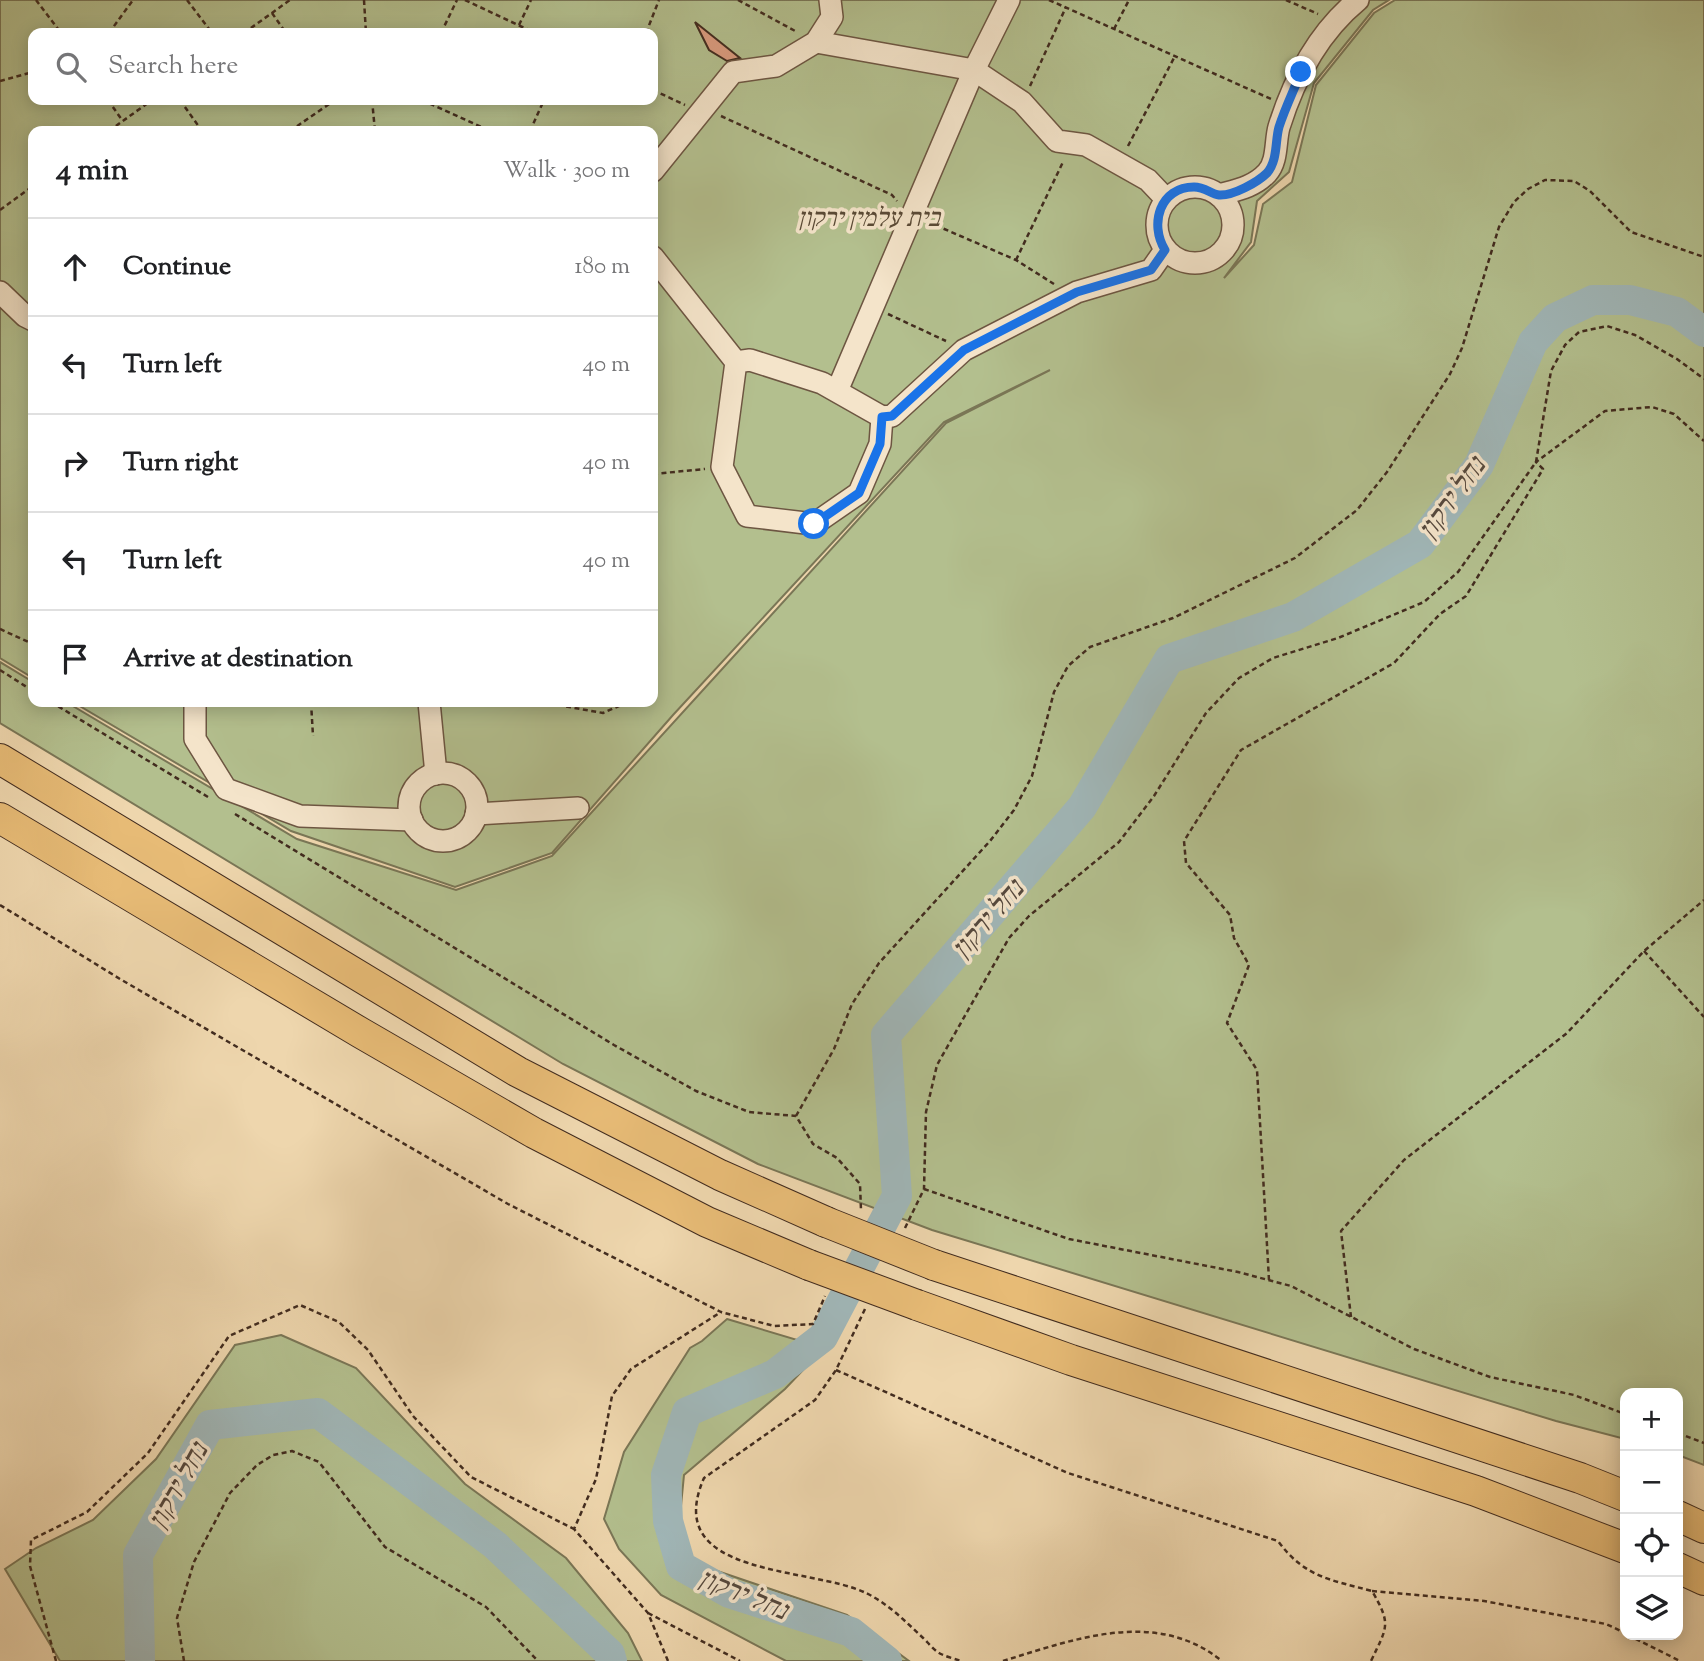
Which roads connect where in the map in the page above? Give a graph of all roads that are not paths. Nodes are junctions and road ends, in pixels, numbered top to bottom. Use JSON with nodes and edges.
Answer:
{"nodes":[{"id":1,"x":830,"y":0,"type":"edge"},
{"id":2,"x":1009,"y":0,"type":"edge"},
{"id":3,"x":1358,"y":0,"type":"edge"},
{"id":4,"x":816,"y":42,"type":"junction"},
{"id":5,"x":974,"y":70,"type":"junction"},
{"id":6,"x":658,"y":165,"type":"edge"},
{"id":7,"x":1219,"y":195,"type":"junction"},
{"id":8,"x":1166,"y":199,"type":"junction"},
{"id":9,"x":1165,"y":250,"type":"junction"},
{"id":10,"x":658,"y":263,"type":"edge"},
{"id":11,"x":0,"y":292,"type":"edge"},
{"id":12,"x":28,"y":318,"type":"edge"},
{"id":13,"x":736,"y":362,"type":"junction"},
{"id":14,"x":837,"y":391,"type":"junction"},
{"id":15,"x":882,"y":417,"type":"junction"},
{"id":16,"x":195,"y":707,"type":"edge"},
{"id":17,"x":429,"y":707,"type":"edge"},
{"id":18,"x":0,"y":759,"type":"edge"},
{"id":19,"x":436,"y":774,"type":"junction"},
{"id":20,"x":578,"y":808,"type":"dead end"},
{"id":21,"x":476,"y":814,"type":"junction"},
{"id":22,"x":0,"y":818,"type":"edge"},
{"id":23,"x":412,"y":820,"type":"junction"},
{"id":24,"x":1620,"y":1494,"type":"edge"},
{"id":25,"x":1683,"y":1518,"type":"edge"},
{"id":26,"x":1704,"y":1528,"type":"edge"},
{"id":27,"x":1620,"y":1546,"type":"edge"},
{"id":28,"x":1683,"y":1570,"type":"edge"},
{"id":29,"x":1704,"y":1580,"type":"edge"}],
"edges":[{"from":1,"to":4,"type":"lane"},
{"from":2,"to":5,"type":"lane"},
{"from":3,"to":7,"type":"lane"},
{"from":4,"to":5,"type":"lane"},
{"from":4,"to":6,"type":"lane"},
{"from":5,"to":8,"type":"lane"},
{"from":5,"to":14,"type":"lane"},
{"from":7,"to":8,"type":"lane"},
{"from":7,"to":9,"type":"lane"},
{"from":8,"to":9,"type":"lane"},
{"from":9,"to":15,"type":"lane"},
{"from":10,"to":13,"type":"lane"},
{"from":11,"to":12,"type":"lane"},
{"from":13,"to":14,"type":"lane"},
{"from":13,"to":15,"type":"lane"},
{"from":14,"to":15,"type":"lane"},
{"from":16,"to":23,"type":"lane"},
{"from":17,"to":19,"type":"lane"},
{"from":18,"to":24,"type":"highway","bridge":true},
{"from":19,"to":21,"type":"lane"},
{"from":19,"to":23,"type":"lane"},
{"from":20,"to":21,"type":"lane"},
{"from":21,"to":23,"type":"lane"},
{"from":22,"to":27,"type":"highway","bridge":true},
{"from":25,"to":26,"type":"highway"},
{"from":28,"to":29,"type":"highway"}]}
